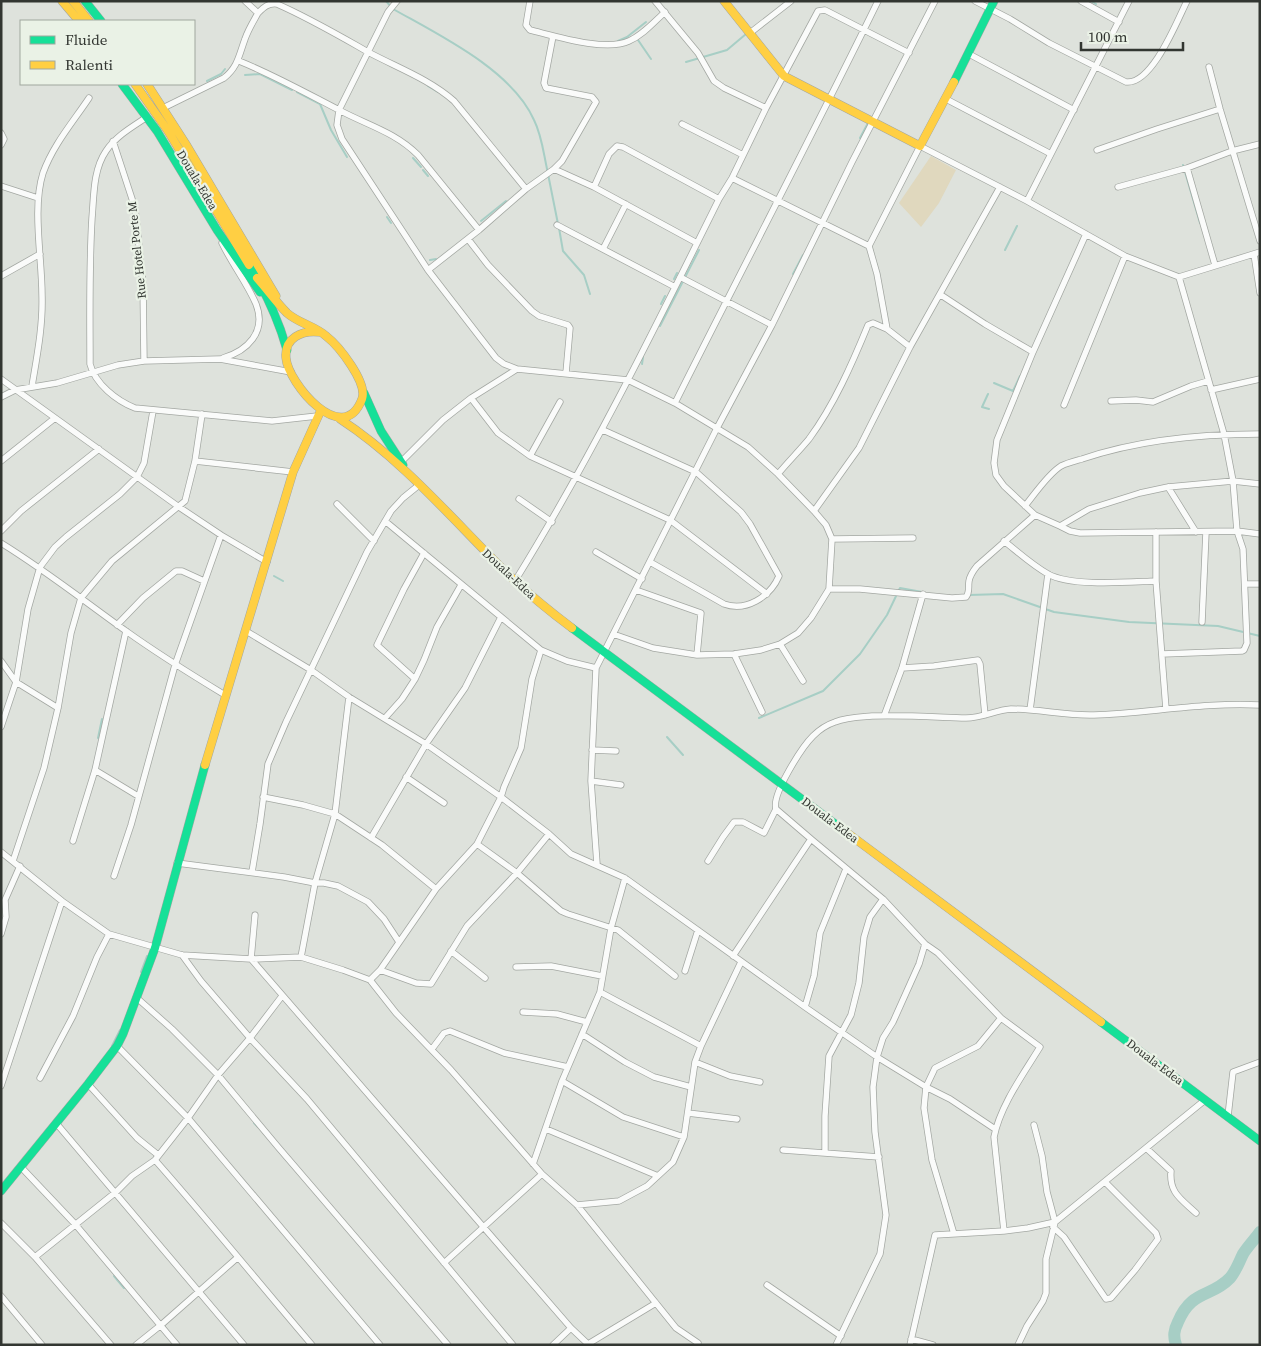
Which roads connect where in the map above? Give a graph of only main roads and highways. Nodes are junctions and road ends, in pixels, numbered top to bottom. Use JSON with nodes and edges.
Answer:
{"nodes":[{"id":1,"x":62,"y":1,"type":"edge"},
{"id":2,"x":73,"y":1,"type":"edge"},
{"id":3,"x":85,"y":1,"type":"edge"},
{"id":4,"x":724,"y":1,"type":"edge"},
{"id":5,"x":994,"y":1,"type":"edge"},
{"id":6,"x":78,"y":20,"type":"edge"},
{"id":7,"x":88,"y":20,"type":"edge"},
{"id":8,"x":100,"y":20,"type":"edge"},
{"id":9,"x":123,"y":85,"type":"edge"},
{"id":10,"x":136,"y":85,"type":"edge"},
{"id":11,"x":148,"y":85,"type":"edge"},
{"id":12,"x":257,"y":278,"type":"junction"},
{"id":13,"x":282,"y":307,"type":"junction"},
{"id":14,"x":272,"y":308,"type":"junction"},
{"id":15,"x":319,"y":332,"type":"junction"},
{"id":16,"x":287,"y":350,"type":"junction"},
{"id":17,"x":364,"y":393,"type":"junction"},
{"id":18,"x":319,"y":413,"type":"junction"},
{"id":19,"x":340,"y":418,"type":"junction"},
{"id":20,"x":417,"y":484,"type":"junction"},
{"id":21,"x":1260,"y":1141,"type":"edge"},
{"id":22,"x":1,"y":1190,"type":"edge"}],
"edges":[{"from":1,"to":6,"type":"main road"},
{"from":2,"to":7,"type":"main road"},
{"from":3,"to":8,"type":"main road"},
{"from":4,"to":5,"type":"main road"},
{"from":9,"to":14,"type":"main road"},
{"from":10,"to":12,"type":"main road","name":"Douala-Edea"},
{"from":11,"to":13,"type":"main road"},
{"from":12,"to":13,"type":"main road"},
{"from":12,"to":14,"type":"main road"},
{"from":13,"to":15,"type":"main road"},
{"from":14,"to":16,"type":"main road"},
{"from":15,"to":16,"type":"main road"},
{"from":15,"to":17,"type":"main road"},
{"from":16,"to":18,"type":"main road"},
{"from":17,"to":19,"type":"main road"},
{"from":17,"to":20,"type":"main road"},
{"from":18,"to":19,"type":"main road"},
{"from":18,"to":22,"type":"main road"},
{"from":19,"to":20,"type":"main road"},
{"from":20,"to":21,"type":"main road","name":"Douala-Edea"}]}
